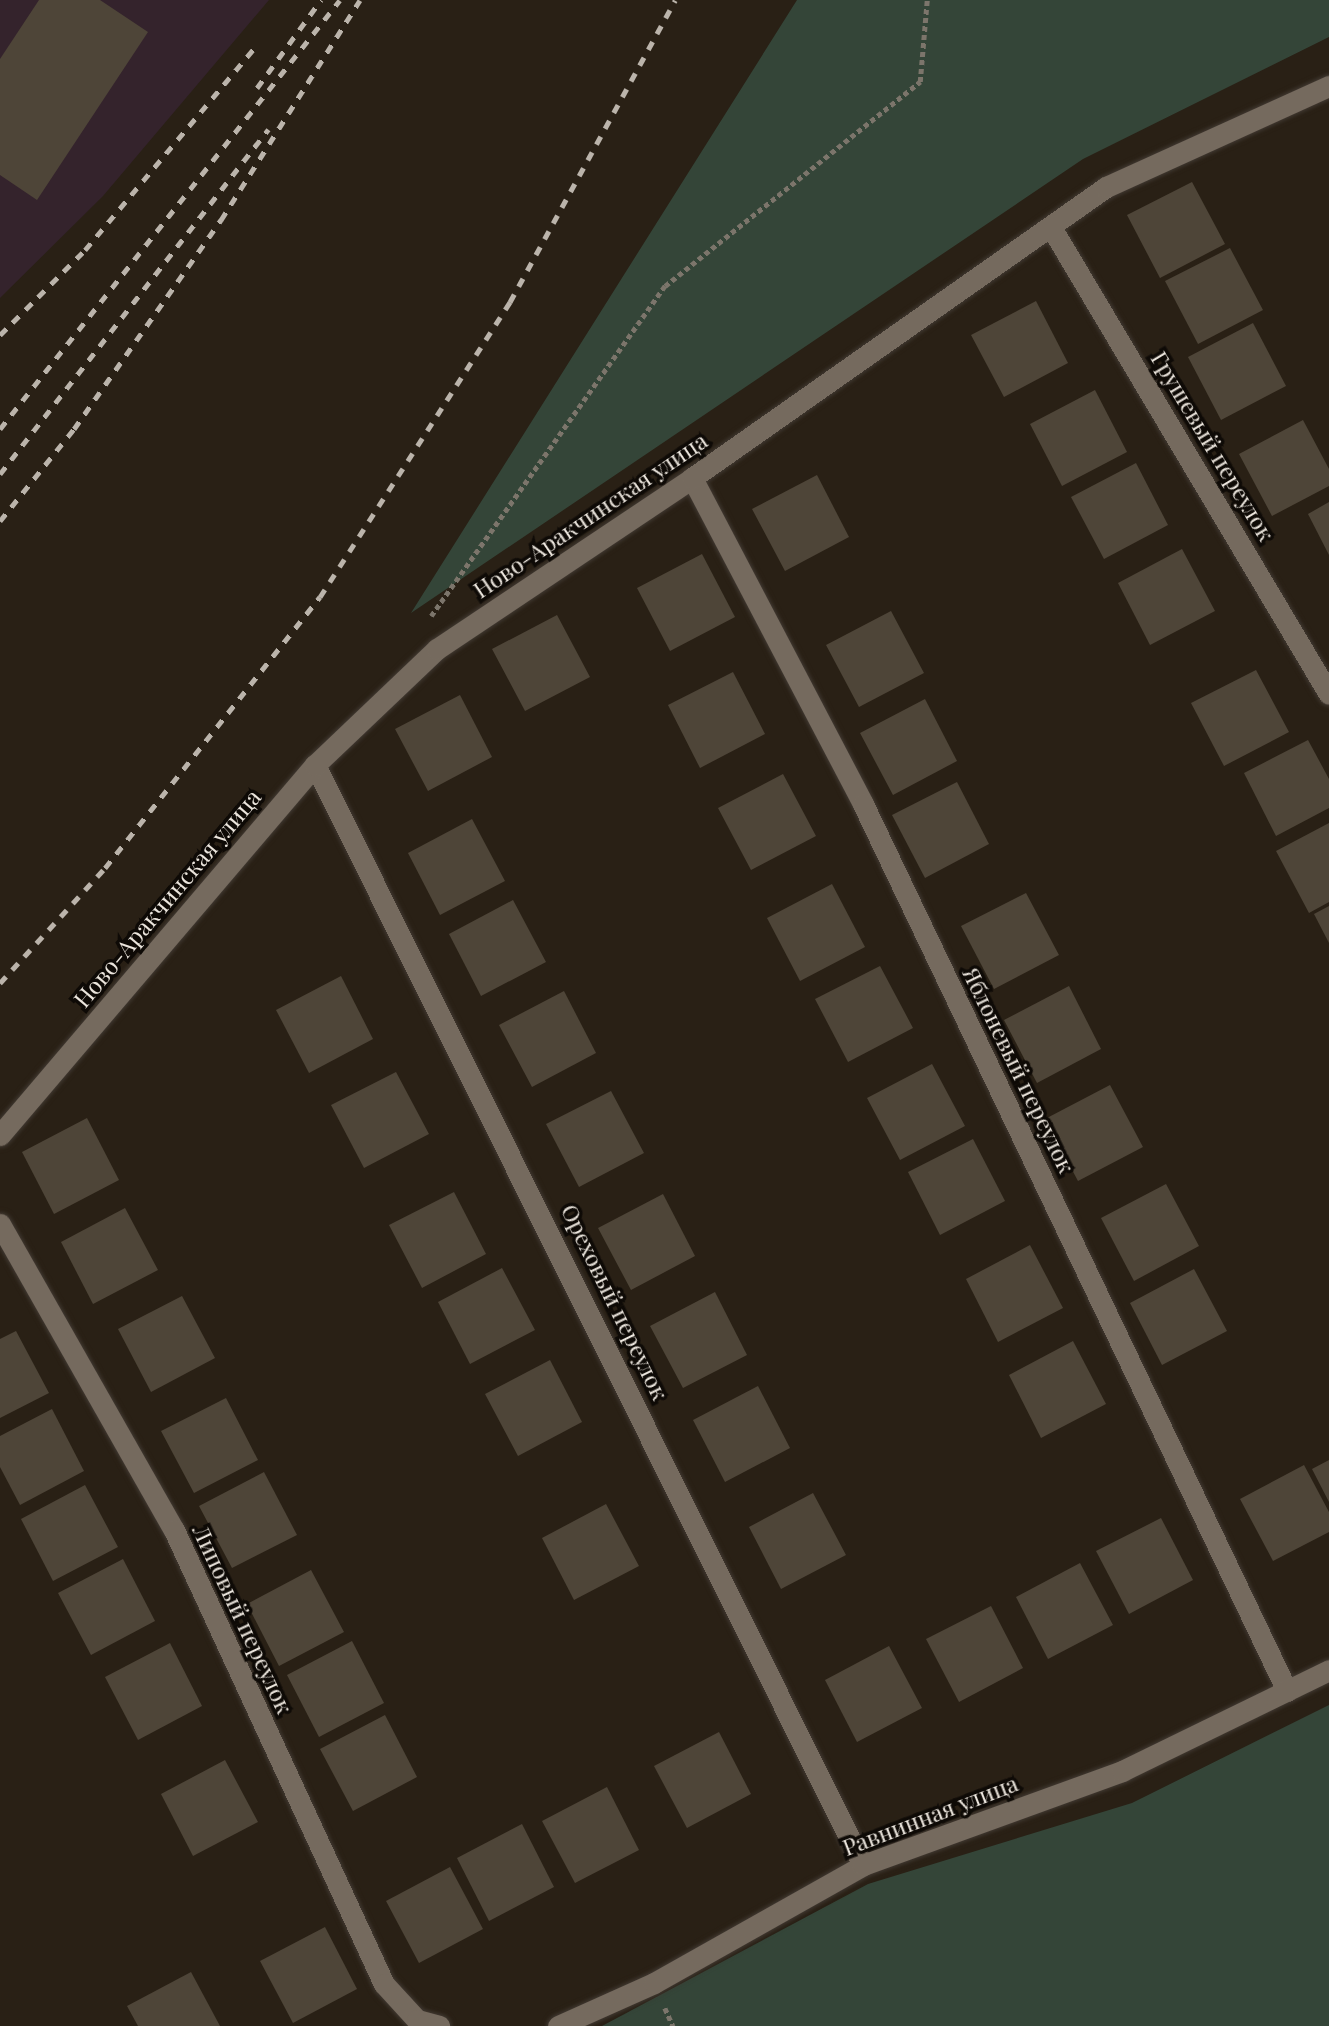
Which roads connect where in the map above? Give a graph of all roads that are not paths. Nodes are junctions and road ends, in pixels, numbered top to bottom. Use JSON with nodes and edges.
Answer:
{"nodes":[{"id":1,"x":1329,"y":86,"type":"edge"},
{"id":2,"x":1051,"y":227,"type":"junction"},
{"id":3,"x":692,"y":478,"type":"junction"},
{"id":4,"x":1329,"y":694,"type":"edge"},
{"id":5,"x":315,"y":765,"type":"junction"},
{"id":6,"x":0,"y":1135,"type":"edge"},
{"id":7,"x":0,"y":1224,"type":"edge"},
{"id":8,"x":1329,"y":1670,"type":"edge"},
{"id":9,"x":1287,"y":1691,"type":"junction"},
{"id":10,"x":863,"y":1865,"type":"junction"},
{"id":11,"x":439,"y":2026,"type":"edge"},
{"id":12,"x":558,"y":2026,"type":"edge"}],
"edges":[{"from":1,"to":2,"type":"street","name":"Ново-Аракчинская улица"},
{"from":2,"to":3,"type":"street","name":"Ново-Аракчинская улица"},
{"from":2,"to":4,"type":"street","name":"Грушевый переулок"},
{"from":3,"to":5,"type":"street","name":"Ново-Аракчинская улица"},
{"from":3,"to":9,"type":"street","name":"Яблоневый переулок"},
{"from":5,"to":6,"type":"street","name":"Ново-Аракчинская улица"},
{"from":5,"to":10,"type":"street","name":"Ореховый переулок"},
{"from":7,"to":11,"type":"street","name":"Липовый переулок"},
{"from":8,"to":9,"type":"street","name":"Равнинная улица"},
{"from":9,"to":10,"type":"street","name":"Равнинная улица"},
{"from":10,"to":12,"type":"street","name":"Равнинная улица"}]}
